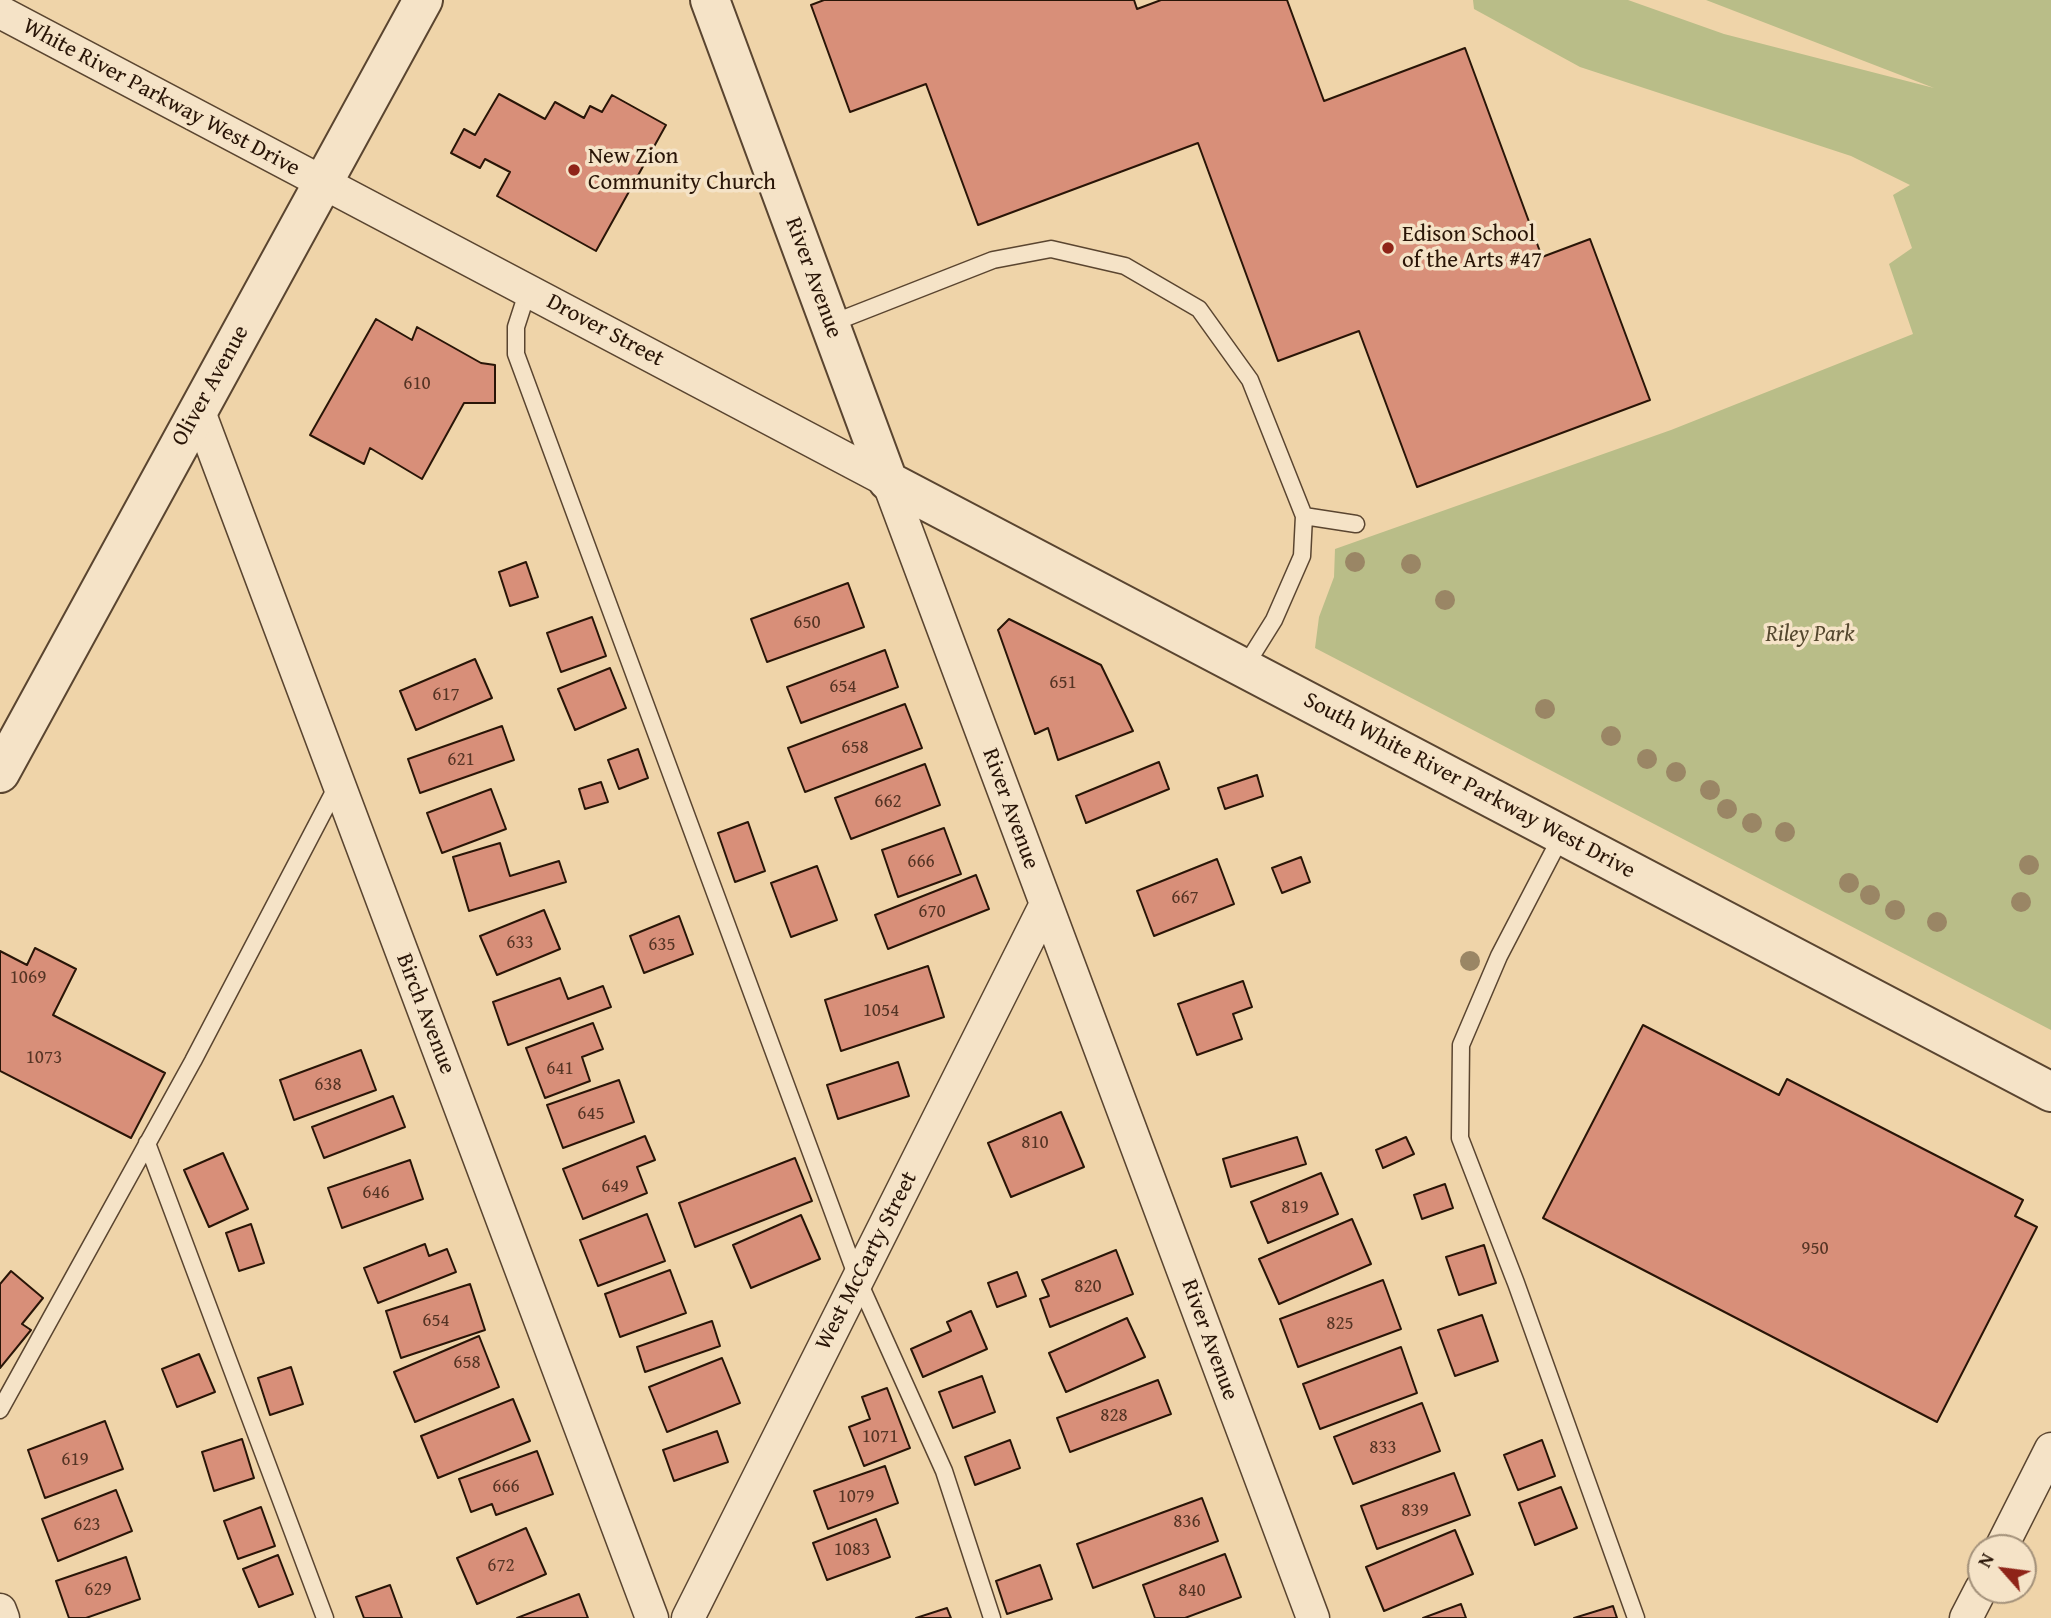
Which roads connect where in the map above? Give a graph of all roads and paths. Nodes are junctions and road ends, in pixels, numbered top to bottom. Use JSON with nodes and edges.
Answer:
{"nodes":[{"id":1,"x":423,"y":0,"type":"edge"},
{"id":2,"x":710,"y":0,"type":"edge"},
{"id":3,"x":0,"y":12,"type":"edge"},
{"id":4,"x":272,"y":156,"type":"dead end"},
{"id":5,"x":322,"y":183,"type":"junction"},
{"id":6,"x":528,"y":290,"type":"junction"},
{"id":7,"x":830,"y":324,"type":"junction"},
{"id":8,"x":198,"y":409,"type":"junction"},
{"id":9,"x":888,"y":481,"type":"junction"},
{"id":10,"x":1304,"y":516,"type":"junction"},
{"id":11,"x":1356,"y":524,"type":"dead end"},
{"id":12,"x":1244,"y":668,"type":"junction"},
{"id":13,"x":0,"y":773,"type":"edge"},
{"id":14,"x":338,"y":783,"type":"junction"},
{"id":15,"x":1562,"y":835,"type":"junction"},
{"id":16,"x":1046,"y":904,"type":"junction"},
{"id":17,"x":2051,"y":1092,"type":"edge"},
{"id":18,"x":147,"y":1143,"type":"junction"},
{"id":19,"x":858,"y":1280,"type":"junction"},
{"id":20,"x":0,"y":1410,"type":"edge"},
{"id":21,"x":2051,"y":1449,"type":"edge"},
{"id":22,"x":2008,"y":1534,"type":"edge"},
{"id":23,"x":0,"y":1611,"type":"edge"},
{"id":24,"x":3,"y":1618,"type":"edge"},
{"id":25,"x":325,"y":1618,"type":"edge"},
{"id":26,"x":652,"y":1618,"type":"edge"},
{"id":27,"x":688,"y":1618,"type":"edge"},
{"id":28,"x":992,"y":1618,"type":"edge"},
{"id":29,"x":1312,"y":1618,"type":"edge"},
{"id":30,"x":1636,"y":1618,"type":"edge"}],
"edges":[{"from":1,"to":5,"type":"street","name":"Oliver Avenue"},
{"from":2,"to":7,"type":"street","name":"River Avenue"},
{"from":3,"to":5,"type":"street","name":"White River Parkway West Drive"},
{"from":4,"to":5,"type":"street"},
{"from":5,"to":6,"type":"street","name":"Drover Street"},
{"from":5,"to":8,"type":"street","name":"Oliver Avenue"},
{"from":6,"to":9,"type":"street","name":"Drover Street"},
{"from":6,"to":19,"type":"lane"},
{"from":7,"to":9,"type":"street","name":"River Avenue"},
{"from":7,"to":10,"type":"lane"},
{"from":8,"to":13,"type":"street","name":"Oliver Avenue"},
{"from":8,"to":14,"type":"street","name":"Birch Avenue"},
{"from":9,"to":12,"type":"street","name":"South White River Parkway West Drive"},
{"from":9,"to":16,"type":"street","name":"River Avenue"},
{"from":10,"to":11,"type":"lane"},
{"from":10,"to":12,"type":"lane"},
{"from":12,"to":15,"type":"street","name":"South White River Parkway West Drive"},
{"from":14,"to":18,"type":"lane"},
{"from":14,"to":26,"type":"street","name":"Birch Avenue"},
{"from":15,"to":17,"type":"street","name":"South White River Parkway West Drive"},
{"from":15,"to":30,"type":"lane"},
{"from":16,"to":19,"type":"street","name":"West McCarty Street"},
{"from":16,"to":29,"type":"street","name":"River Avenue"},
{"from":18,"to":20,"type":"lane"},
{"from":18,"to":25,"type":"lane"},
{"from":19,"to":27,"type":"street","name":"West McCarty Street"},
{"from":19,"to":28,"type":"lane"},
{"from":21,"to":22,"type":"street"},
{"from":23,"to":24,"type":"street"}]}
